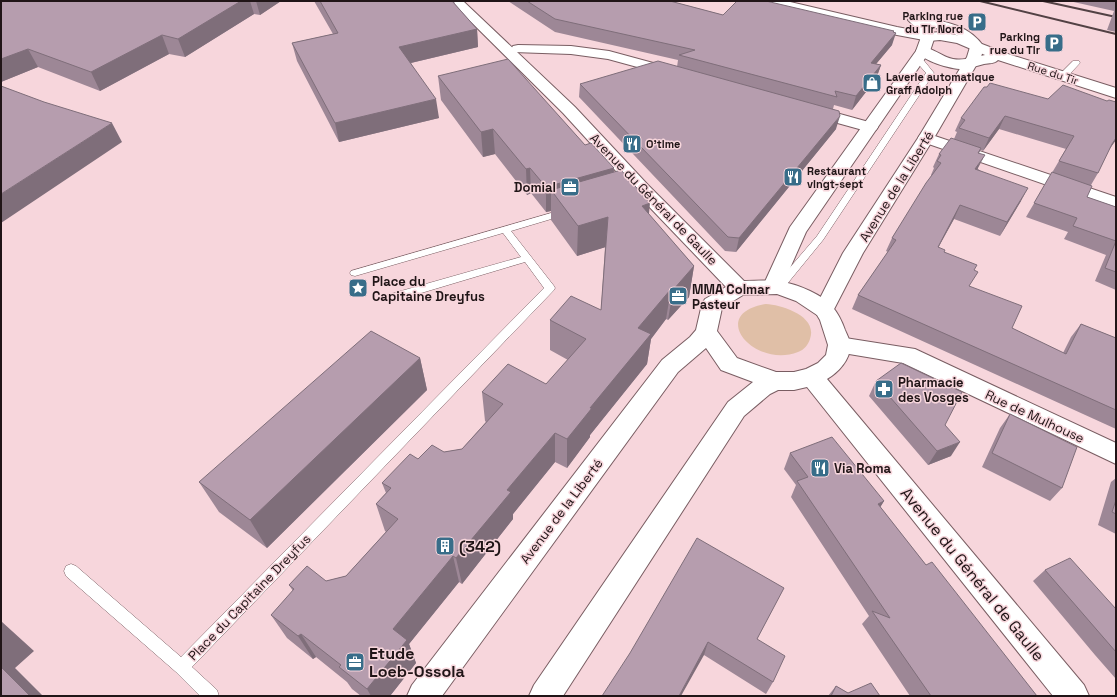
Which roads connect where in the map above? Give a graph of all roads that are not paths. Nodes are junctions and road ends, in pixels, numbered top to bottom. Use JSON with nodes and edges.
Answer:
{"nodes":[{"id":1,"x":456,"y":1,"type":"edge"},
{"id":2,"x":469,"y":1,"type":"edge"},
{"id":3,"x":770,"y":1,"type":"edge"},
{"id":4,"x":929,"y":37,"type":"junction"},
{"id":5,"x":977,"y":47,"type":"junction"},
{"id":6,"x":518,"y":49,"type":"junction"},
{"id":7,"x":920,"y":55,"type":"junction"},
{"id":8,"x":1076,"y":63,"type":"dead end"},
{"id":9,"x":970,"y":64,"type":"junction"},
{"id":10,"x":685,"y":76,"type":"edge"},
{"id":11,"x":1063,"y":76,"type":"junction"},
{"id":12,"x":1116,"y":93,"type":"edge"},
{"id":13,"x":1116,"y":101,"type":"edge"},
{"id":14,"x":797,"y":107,"type":"edge"},
{"id":15,"x":569,"y":110,"type":"junction"},
{"id":16,"x":870,"y":127,"type":"junction"},
{"id":17,"x":926,"y":138,"type":"junction"},
{"id":18,"x":1116,"y":203,"type":"edge"},
{"id":19,"x":574,"y":209,"type":"edge"},
{"id":20,"x":505,"y":229,"type":"junction"},
{"id":21,"x":528,"y":258,"type":"junction"},
{"id":22,"x":355,"y":273,"type":"dead end"},
{"id":23,"x":776,"y":287,"type":"junction"},
{"id":24,"x":739,"y":288,"type":"junction"},
{"id":25,"x":391,"y":298,"type":"dead end"},
{"id":26,"x":824,"y":310,"type":"junction"},
{"id":27,"x":706,"y":332,"type":"junction"},
{"id":28,"x":840,"y":345,"type":"junction"},
{"id":29,"x":812,"y":377,"type":"junction"},
{"id":30,"x":775,"y":381,"type":"junction"},
{"id":31,"x":1116,"y":454,"type":"edge"},
{"id":32,"x":71,"y":571,"type":"dead end"},
{"id":33,"x":181,"y":667,"type":"junction"},
{"id":34,"x":211,"y":696,"type":"edge"},
{"id":35,"x":422,"y":696,"type":"edge"},
{"id":36,"x":545,"y":696,"type":"edge"},
{"id":37,"x":1073,"y":696,"type":"edge"}],
"edges":[{"from":1,"to":15,"type":"street","name":"Avenue du Général de Gaulle"},
{"from":2,"to":6,"type":"street","name":"Avenue du Général de Gaulle"},
{"from":3,"to":4,"type":"street"},
{"from":4,"to":5,"type":"street"},
{"from":4,"to":5,"type":"street","name":"Rue du Tir"},
{"from":4,"to":7,"type":"street"},
{"from":5,"to":9,"type":"street","name":"Avenue de la Liberté"},
{"from":5,"to":11,"type":"street","name":"Rue du Tir"},
{"from":6,"to":10,"type":"street"},
{"from":6,"to":15,"type":"street","name":"Avenue du Général de Gaulle"},
{"from":7,"to":9,"type":"street"},
{"from":7,"to":16,"type":"street"},
{"from":7,"to":23,"type":"lane"},
{"from":8,"to":11,"type":"lane"},
{"from":9,"to":13,"type":"street","name":"Rue du Tir"},
{"from":9,"to":17,"type":"street","name":"Avenue de la Liberté"},
{"from":11,"to":12,"type":"street","name":"Rue du Tir"},
{"from":14,"to":16,"type":"street"},
{"from":15,"to":24,"type":"street","name":"Avenue du Général de Gaulle"},
{"from":16,"to":23,"type":"street"},
{"from":17,"to":18,"type":"street"},
{"from":17,"to":26,"type":"street","name":"Avenue de la Liberté"},
{"from":19,"to":20,"type":"lane"},
{"from":20,"to":21,"type":"lane","name":"Place du Capitaine Dreyfus"},
{"from":20,"to":22,"type":"lane"},
{"from":21,"to":25,"type":"lane"},
{"from":21,"to":33,"type":"lane","name":"Place du Capitaine Dreyfus"},
{"from":23,"to":24,"type":"street"},
{"from":23,"to":26,"type":"street"},
{"from":24,"to":27,"type":"street"},
{"from":26,"to":28,"type":"street"},
{"from":27,"to":30,"type":"street"},
{"from":27,"to":35,"type":"street","name":"Avenue de la Liberté"},
{"from":28,"to":29,"type":"street"},
{"from":28,"to":31,"type":"street","name":"Rue de Mulhouse"},
{"from":29,"to":30,"type":"street"},
{"from":29,"to":37,"type":"street","name":"Avenue du Général de Gaulle"},
{"from":30,"to":36,"type":"street"},
{"from":32,"to":33,"type":"lane","name":"Place du Capitaine Dreyfus"},
{"from":33,"to":34,"type":"lane","name":"Place du Capitaine Dreyfus"}]}
